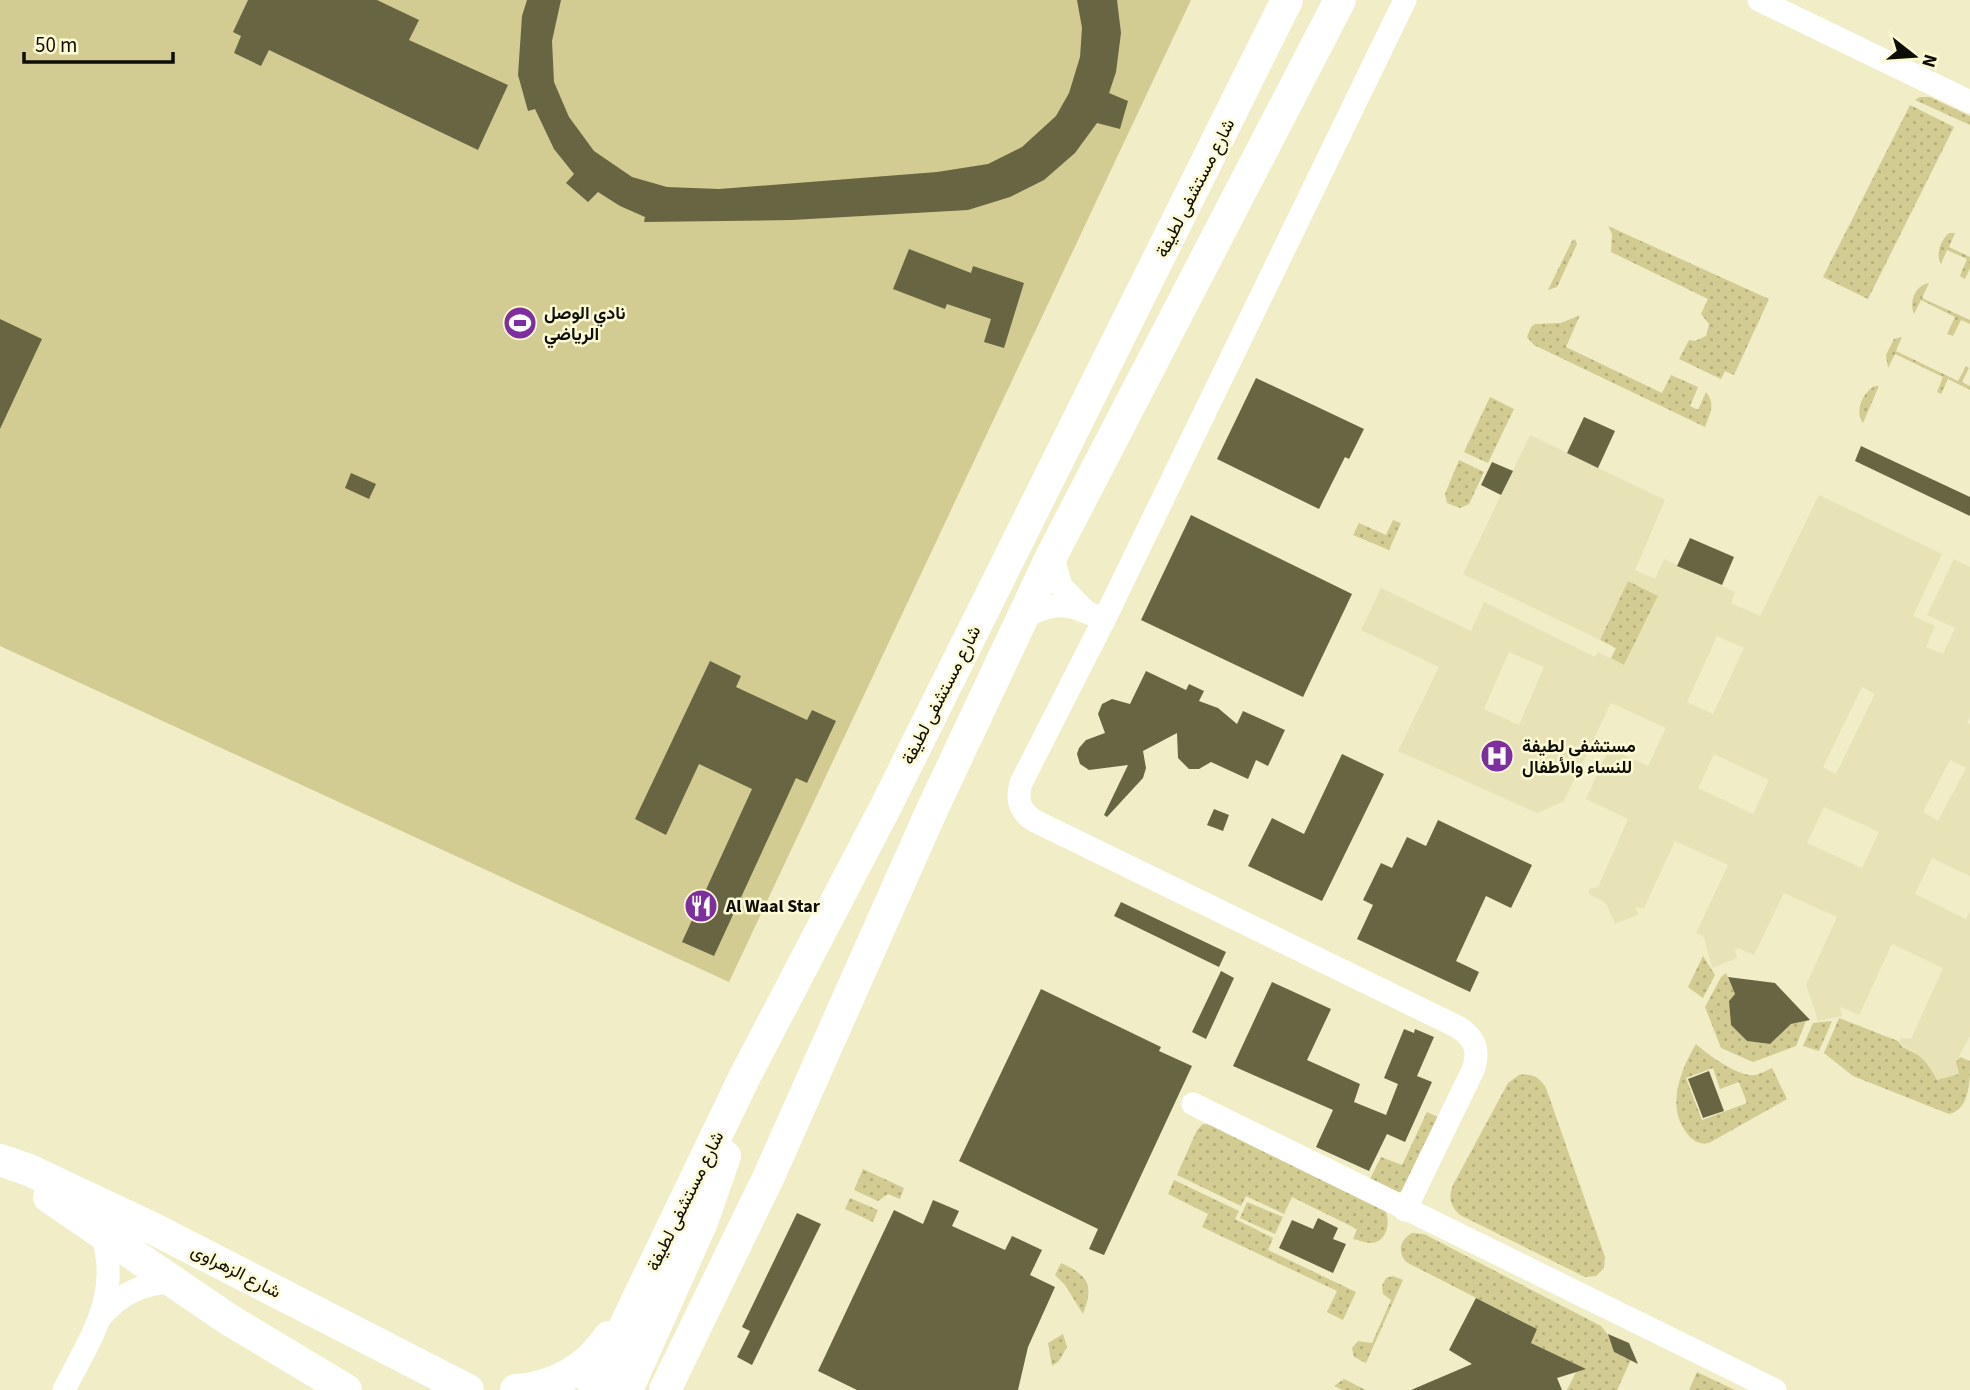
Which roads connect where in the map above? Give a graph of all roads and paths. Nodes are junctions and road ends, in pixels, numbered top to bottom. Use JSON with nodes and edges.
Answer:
{"nodes":[{"id":1,"x":1340,"y":0,"type":"edge"},
{"id":2,"x":1405,"y":0,"type":"edge"},
{"id":3,"x":1759,"y":0,"type":"edge"},
{"id":4,"x":1281,"y":14,"type":"edge"},
{"id":5,"x":1313,"y":56,"type":"junction"},
{"id":6,"x":1970,"y":102,"type":"edge"},
{"id":7,"x":1052,"y":555,"type":"junction"},
{"id":8,"x":1094,"y":616,"type":"junction"},
{"id":9,"x":1023,"y":618,"type":"junction"},
{"id":10,"x":745,"y":1076,"type":"junction"},
{"id":11,"x":1193,"y":1104,"type":"dead end"},
{"id":12,"x":0,"y":1160,"type":"edge"},
{"id":13,"x":1405,"y":1210,"type":"junction"},
{"id":14,"x":101,"y":1231,"type":"junction"},
{"id":15,"x":170,"y":1282,"type":"junction"},
{"id":16,"x":713,"y":1292,"type":"junction"},
{"id":17,"x":636,"y":1303,"type":"junction"},
{"id":18,"x":101,"y":1316,"type":"junction"},
{"id":19,"x":460,"y":1386,"type":"edge"},
{"id":20,"x":352,"y":1389,"type":"edge"},
{"id":21,"x":64,"y":1390,"type":"edge"},
{"id":22,"x":496,"y":1390,"type":"edge"},
{"id":23,"x":516,"y":1390,"type":"edge"},
{"id":24,"x":594,"y":1390,"type":"edge"},
{"id":25,"x":627,"y":1390,"type":"edge"},
{"id":26,"x":665,"y":1390,"type":"edge"},
{"id":27,"x":686,"y":1390,"type":"edge"},
{"id":28,"x":1775,"y":1390,"type":"edge"}],
"edges":[{"from":1,"to":5,"type":"main road"},
{"from":2,"to":8,"type":"street"},
{"from":3,"to":6,"type":"street"},
{"from":4,"to":5,"type":"main road"},
{"from":4,"to":10,"type":"main road","name":"شارع مستشفى لطيفة"},
{"from":5,"to":7,"type":"main road"},
{"from":7,"to":8,"type":"street"},
{"from":7,"to":9,"type":"main road"},
{"from":8,"to":9,"type":"street"},
{"from":8,"to":13,"type":"street"},
{"from":9,"to":16,"type":"main road"},
{"from":10,"to":17,"type":"main road","name":"شارع مستشفى لطيفة"},
{"from":10,"to":25,"type":"main road"},
{"from":11,"to":13,"type":"street"},
{"from":12,"to":14,"type":"main road","name":"شارع الزهراوى"},
{"from":12,"to":19,"type":"main road","name":"شارع الزهراوى"},
{"from":13,"to":28,"type":"street"},
{"from":14,"to":15,"type":"main road","name":"شارع الزهراوى"},
{"from":14,"to":18,"type":"street"},
{"from":15,"to":18,"type":"street"},
{"from":15,"to":20,"type":"main road","name":"شارع الزهراوى"},
{"from":16,"to":26,"type":"main road"},
{"from":16,"to":27,"type":"main road"},
{"from":17,"to":23,"type":"main road"},
{"from":17,"to":24,"type":"main road","name":"شارع مستشفى لطيفة"},
{"from":18,"to":21,"type":"street"},
{"from":19,"to":22,"type":"main road","name":"شارع الزهراوى"}]}
